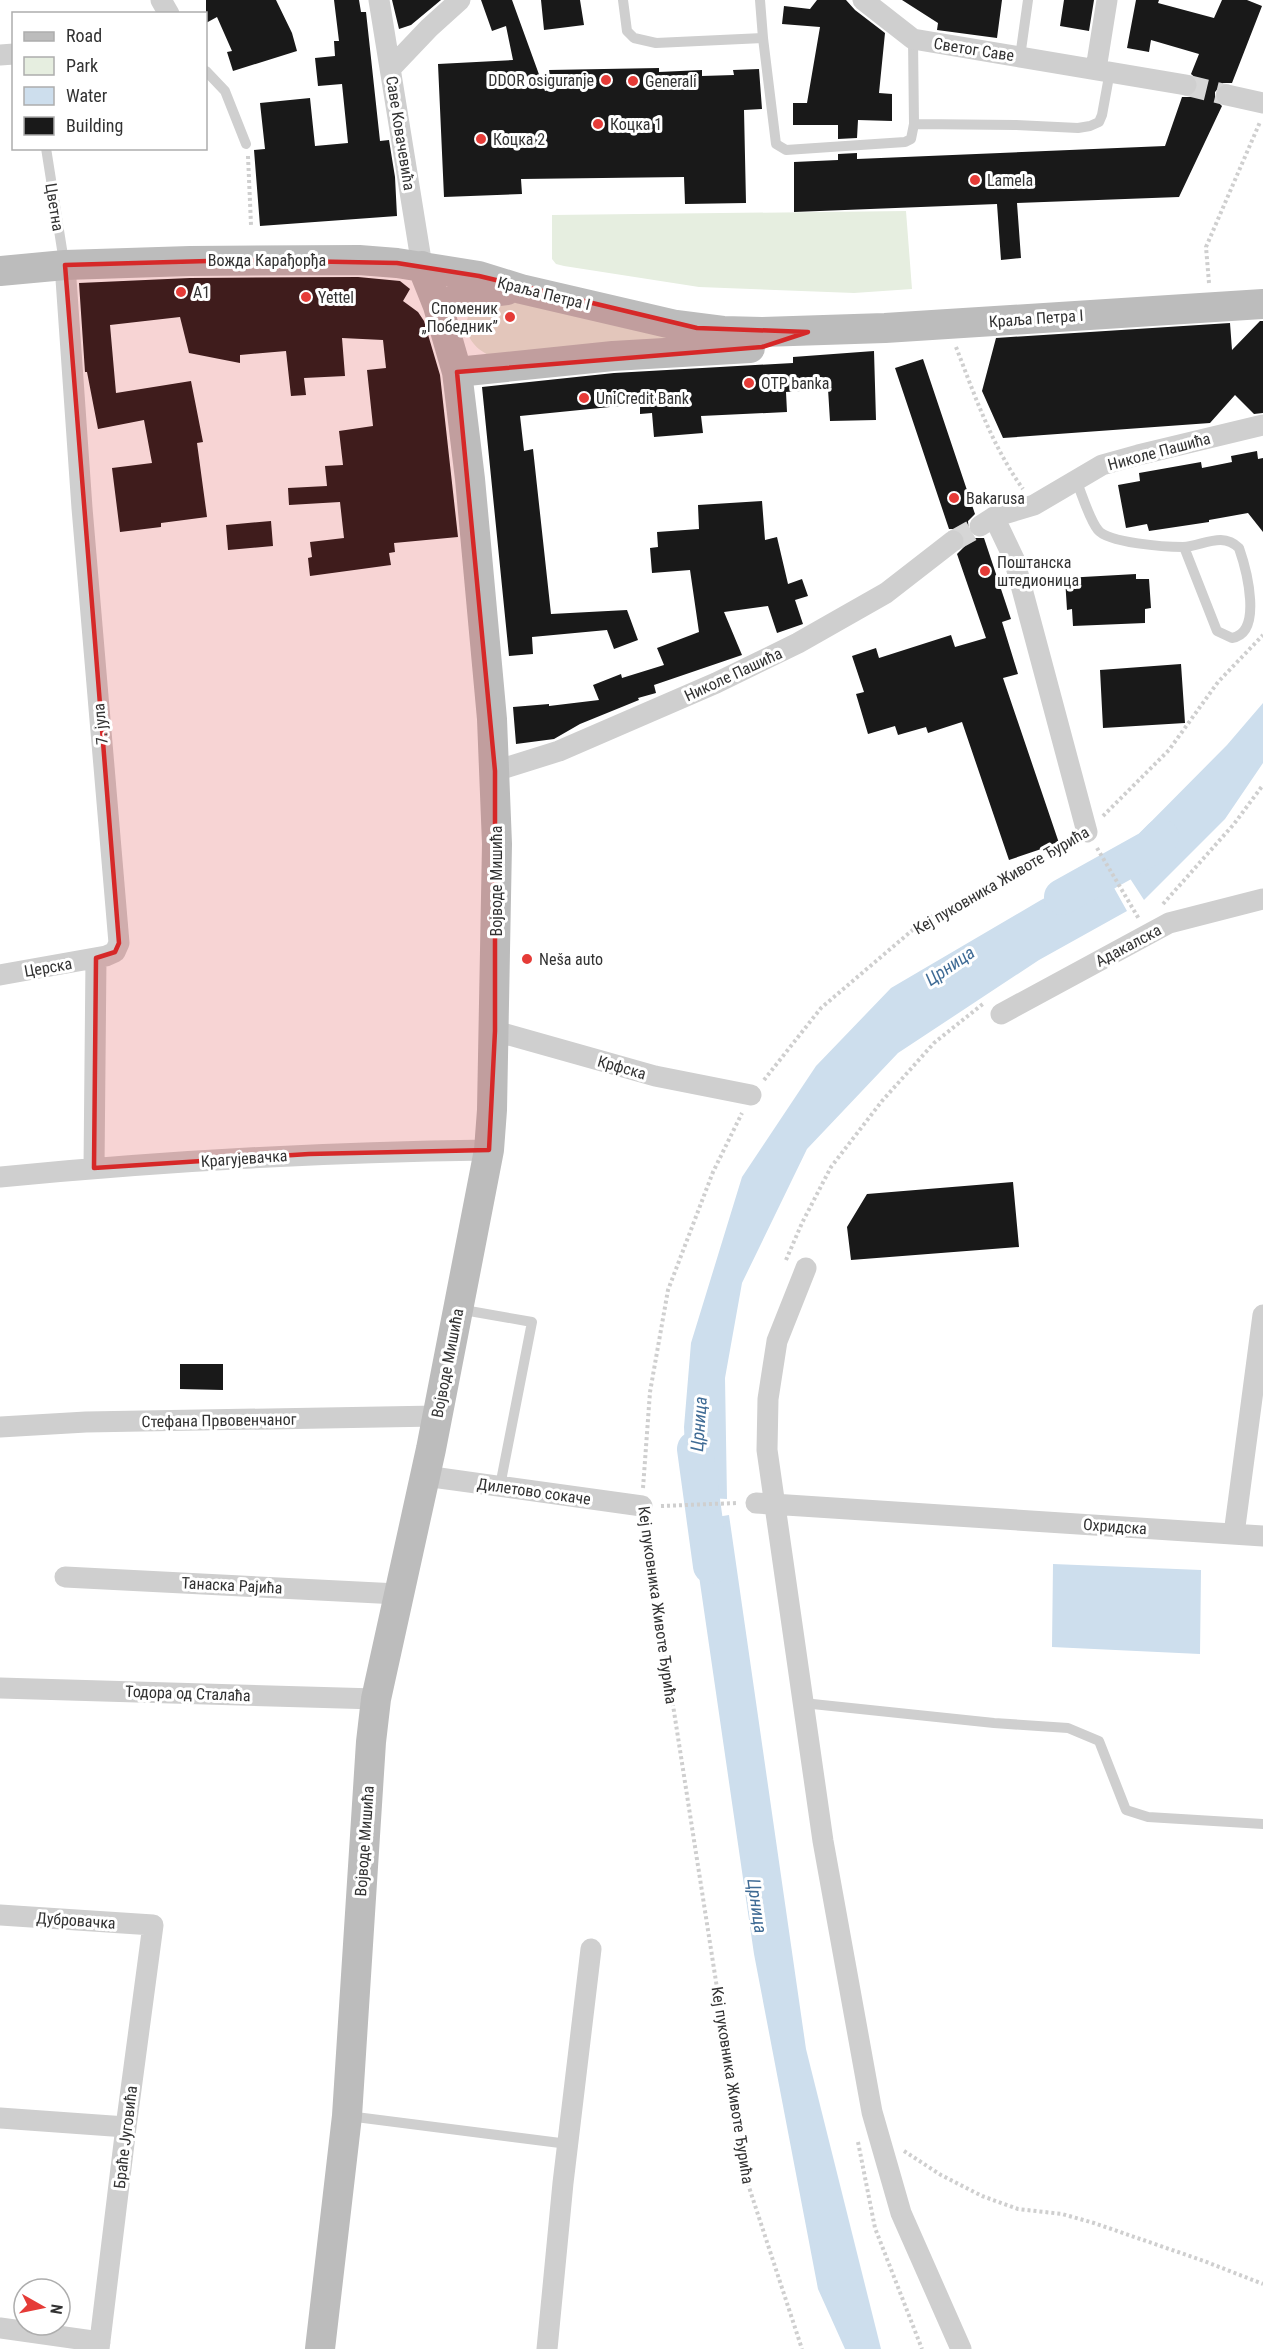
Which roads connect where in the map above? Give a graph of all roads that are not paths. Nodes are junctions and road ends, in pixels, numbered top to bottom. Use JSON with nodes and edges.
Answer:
{"nodes":[{"id":1,"x":379,"y":0,"type":"edge"},
{"id":2,"x":460,"y":0,"type":"edge"},
{"id":3,"x":623,"y":0,"type":"edge"},
{"id":4,"x":760,"y":0,"type":"edge"},
{"id":5,"x":863,"y":0,"type":"edge"},
{"id":6,"x":1028,"y":0,"type":"edge"},
{"id":7,"x":1107,"y":0,"type":"edge"},
{"id":8,"x":763,"y":38,"type":"junction"},
{"id":9,"x":913,"y":39,"type":"junction"},
{"id":10,"x":1020,"y":57,"type":"junction"},
{"id":11,"x":390,"y":69,"type":"junction"},
{"id":12,"x":1103,"y":70,"type":"junction"},
{"id":13,"x":207,"y":72,"type":"edge"},
{"id":14,"x":1186,"y":85,"type":"tunnel mouth"},
{"id":15,"x":1227,"y":95,"type":"tunnel mouth"},
{"id":16,"x":1263,"y":103,"type":"edge"},
{"id":17,"x":914,"y":124,"type":"junction"},
{"id":18,"x":246,"y":144,"type":"road end"},
{"id":19,"x":46,"y":150,"type":"edge"},
{"id":20,"x":65,"y":265,"type":"junction"},
{"id":21,"x":422,"y":266,"type":"junction"},
{"id":22,"x":0,"y":271,"type":"edge"},
{"id":23,"x":521,"y":289,"type":"junction"},
{"id":24,"x":1263,"y":304,"type":"edge"},
{"id":25,"x":438,"y":306,"type":"junction"},
{"id":26,"x":808,"y":332,"type":"junction"},
{"id":27,"x":457,"y":372,"type":"junction"},
{"id":28,"x":1263,"y":425,"type":"edge"},
{"id":29,"x":1076,"y":480,"type":"junction"},
{"id":30,"x":953,"y":541,"type":"tunnel mouth"},
{"id":31,"x":1184,"y":547,"type":"junction"},
{"id":32,"x":495,"y":771,"type":"junction"},
{"id":33,"x":1087,"y":832,"type":"road end"},
{"id":34,"x":1263,"y":899,"type":"edge"},
{"id":35,"x":96,"y":958,"type":"junction"},
{"id":36,"x":0,"y":975,"type":"edge"},
{"id":37,"x":1001,"y":1014,"type":"dead end"},
{"id":38,"x":495,"y":1031,"type":"junction"},
{"id":39,"x":751,"y":1095,"type":"road end"},
{"id":40,"x":489,"y":1149,"type":"junction"},
{"id":41,"x":94,"y":1168,"type":"junction"},
{"id":42,"x":0,"y":1177,"type":"edge"},
{"id":43,"x":806,"y":1268,"type":"dead end"},
{"id":44,"x":457,"y":1309,"type":"junction"},
{"id":45,"x":1263,"y":1315,"type":"edge"},
{"id":46,"x":437,"y":1416,"type":"junction"},
{"id":47,"x":0,"y":1427,"type":"edge"},
{"id":48,"x":425,"y":1476,"type":"junction"},
{"id":49,"x":500,"y":1486,"type":"junction"},
{"id":50,"x":758,"y":1503,"type":"junction"},
{"id":51,"x":642,"y":1506,"type":"road end"},
{"id":52,"x":1234,"y":1534,"type":"junction"},
{"id":53,"x":1263,"y":1536,"type":"edge"},
{"id":54,"x":65,"y":1577,"type":"dead end"},
{"id":55,"x":398,"y":1594,"type":"junction"},
{"id":56,"x":0,"y":1688,"type":"edge"},
{"id":57,"x":376,"y":1699,"type":"junction"},
{"id":58,"x":803,"y":1703,"type":"junction"},
{"id":59,"x":1263,"y":1824,"type":"edge"},
{"id":60,"x":0,"y":1915,"type":"edge"},
{"id":61,"x":153,"y":1925,"type":"joint"},
{"id":62,"x":591,"y":1949,"type":"dead end"},
{"id":63,"x":347,"y":2116,"type":"junction"},
{"id":64,"x":0,"y":2118,"type":"edge"},
{"id":65,"x":126,"y":2127,"type":"junction"},
{"id":66,"x":568,"y":2144,"type":"junction"},
{"id":67,"x":0,"y":2328,"type":"edge"},
{"id":68,"x":100,"y":2346,"type":"edge"},
{"id":69,"x":320,"y":2349,"type":"edge"},
{"id":70,"x":547,"y":2349,"type":"edge"},
{"id":71,"x":962,"y":2349,"type":"edge"}],
"edges":[{"from":1,"to":11,"type":"street","name":"Саве Ковачевића"},
{"from":2,"to":11,"type":"street"},
{"from":3,"to":8,"type":"lane"},
{"from":4,"to":8,"type":"lane"},
{"from":5,"to":9,"type":"street","name":"Светог Саве"},
{"from":6,"to":10,"type":"lane"},
{"from":7,"to":12,"type":"street"},
{"from":8,"to":17,"type":"lane"},
{"from":9,"to":10,"type":"street","name":"Светог Саве"},
{"from":9,"to":17,"type":"lane"},
{"from":10,"to":12,"type":"street","name":"Светог Саве"},
{"from":11,"to":21,"type":"street","name":"Саве Ковачевића"},
{"from":12,"to":14,"type":"street","name":"Светог Саве"},
{"from":12,"to":17,"type":"lane"},
{"from":13,"to":18,"type":"lane"},
{"from":15,"to":16,"type":"street"},
{"from":19,"to":20,"type":"lane","name":"Цветна"},
{"from":20,"to":21,"type":"main road","name":"Вожда Карађорђа"},
{"from":20,"to":22,"type":"main road","name":"Вожда Карађорђа"},
{"from":20,"to":35,"type":"street","name":"7. јула"},
{"from":21,"to":23,"type":"main road","name":"Краља Петра I"},
{"from":21,"to":25,"type":"main road"},
{"from":23,"to":25,"type":"main road"},
{"from":23,"to":26,"type":"main road","name":"Краља Петра I"},
{"from":24,"to":26,"type":"main road","name":"Краља Петра I"},
{"from":25,"to":27,"type":"main road"},
{"from":26,"to":27,"type":"main road","name":"Краља Петра I"},
{"from":27,"to":32,"type":"main road","name":"Војводе Мишића"},
{"from":28,"to":29,"type":"street","name":"Николе Пашића"},
{"from":29,"to":31,"type":"lane"},
{"from":29,"to":33,"type":"street","name":"Николе Пашића"},
{"from":30,"to":32,"type":"street","name":"Николе Пашића"},
{"from":31,"to":31,"type":"lane"},
{"from":32,"to":38,"type":"main road","name":"Војводе Мишића"},
{"from":34,"to":37,"type":"street","name":"Адакалска"},
{"from":35,"to":36,"type":"street","name":"Церска"},
{"from":35,"to":41,"type":"street"},
{"from":38,"to":39,"type":"street","name":"Крфска"},
{"from":38,"to":40,"type":"main road","name":"Војводе Мишића"},
{"from":40,"to":41,"type":"street","name":"Крагујевачка"},
{"from":40,"to":44,"type":"main road","name":"Војводе Мишића"},
{"from":41,"to":42,"type":"street","name":"Крагујевачка"},
{"from":43,"to":50,"type":"street"},
{"from":44,"to":46,"type":"main road","name":"Војводе Мишића"},
{"from":44,"to":49,"type":"lane"},
{"from":45,"to":52,"type":"street"},
{"from":46,"to":47,"type":"street","name":"Стефана Првовенчаног"},
{"from":46,"to":48,"type":"main road","name":"Војводе Мишића"},
{"from":48,"to":49,"type":"street","name":"Дилетово сокаче"},
{"from":48,"to":55,"type":"main road","name":"Војводе Мишића"},
{"from":49,"to":51,"type":"street","name":"Дилетово сокаче"},
{"from":50,"to":52,"type":"street","name":"Охридска"},
{"from":50,"to":58,"type":"street"},
{"from":52,"to":53,"type":"street","name":"Охридска"},
{"from":54,"to":55,"type":"street","name":"Танаска Рајића"},
{"from":55,"to":57,"type":"main road","name":"Војводе Мишића"},
{"from":56,"to":57,"type":"street","name":"Тодора од Сталаћа"},
{"from":57,"to":63,"type":"main road","name":"Војводе Мишића"},
{"from":58,"to":59,"type":"lane"},
{"from":58,"to":71,"type":"street"},
{"from":60,"to":61,"type":"street","name":"Дубровачка"},
{"from":61,"to":65,"type":"street","name":"Браће Југовића"},
{"from":62,"to":66,"type":"street"},
{"from":63,"to":66,"type":"lane"},
{"from":63,"to":69,"type":"main road","name":"Војводе Мишића"},
{"from":64,"to":65,"type":"street"},
{"from":65,"to":68,"type":"street","name":"Браће Југовића"},
{"from":66,"to":70,"type":"street"},
{"from":67,"to":68,"type":"street"}]}
